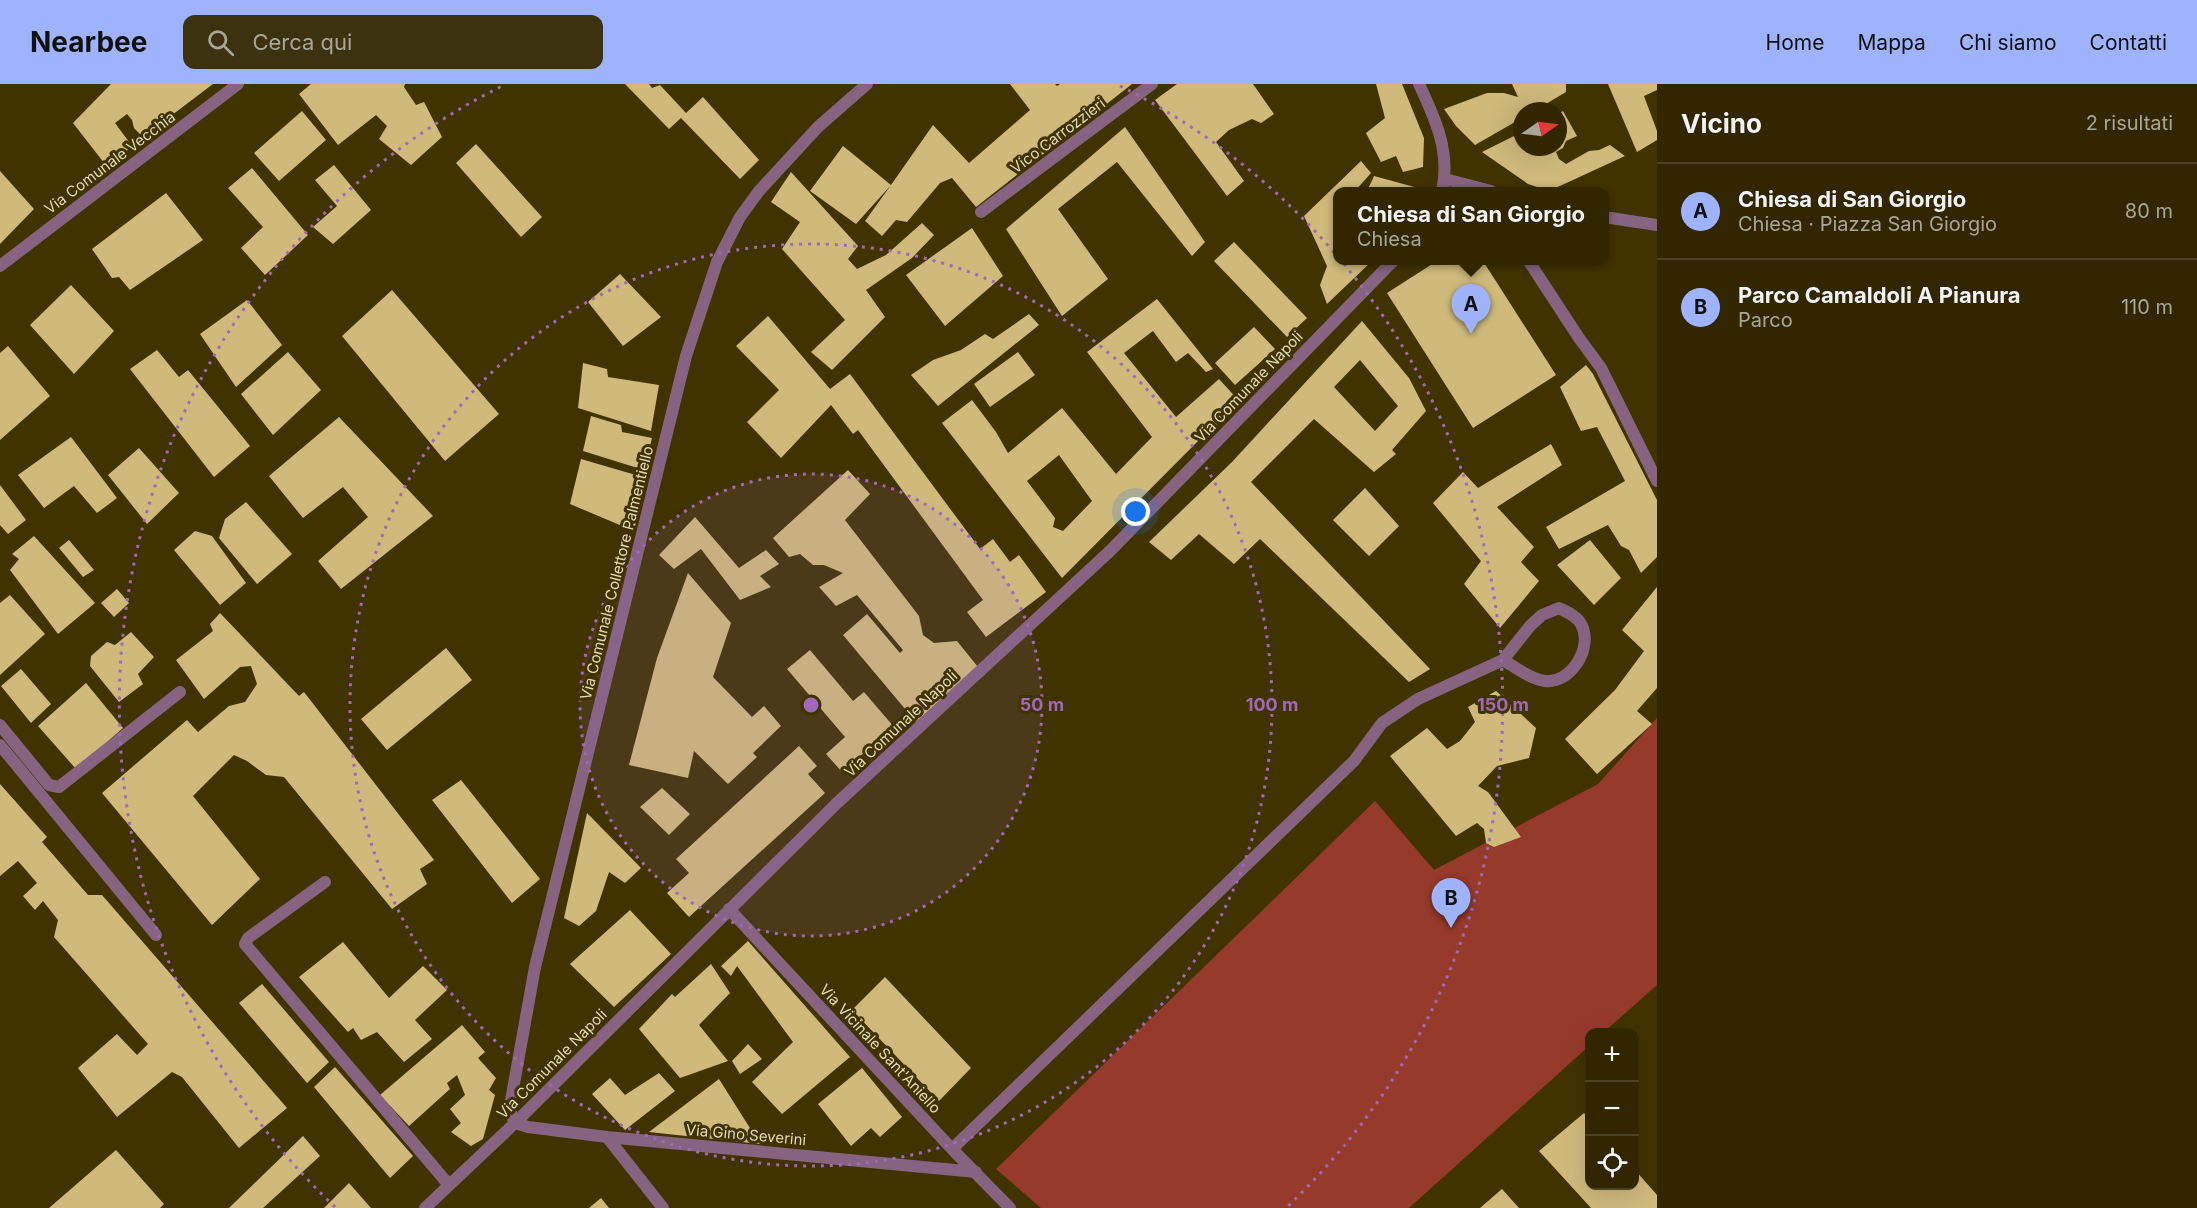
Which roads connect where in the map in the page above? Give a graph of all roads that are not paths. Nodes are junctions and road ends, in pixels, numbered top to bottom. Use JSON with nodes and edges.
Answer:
{"nodes":[{"id":1,"x":238,"y":84,"type":"edge"},
{"id":2,"x":867,"y":84,"type":"edge"},
{"id":3,"x":1152,"y":84,"type":"edge"},
{"id":4,"x":1419,"y":84,"type":"edge"},
{"id":5,"x":1443,"y":185,"type":"edge"},
{"id":6,"x":981,"y":212,"type":"dead end"},
{"id":7,"x":1609,"y":218,"type":"edge"},
{"id":8,"x":1657,"y":225,"type":"edge"},
{"id":9,"x":1390,"y":265,"type":"edge"},
{"id":10,"x":1531,"y":265,"type":"edge"},
{"id":11,"x":0,"y":266,"type":"edge"},
{"id":12,"x":1657,"y":482,"type":"edge"},
{"id":13,"x":1503,"y":660,"type":"junction"},
{"id":14,"x":180,"y":692,"type":"dead end"},
{"id":15,"x":0,"y":726,"type":"edge"},
{"id":16,"x":0,"y":746,"type":"edge"},
{"id":17,"x":325,"y":882,"type":"dead end"},
{"id":18,"x":729,"y":909,"type":"junction"},
{"id":19,"x":156,"y":935,"type":"dead end"},
{"id":20,"x":515,"y":1123,"type":"junction"},
{"id":21,"x":607,"y":1137,"type":"junction"},
{"id":22,"x":952,"y":1149,"type":"junction"},
{"id":23,"x":976,"y":1172,"type":"junction"},
{"id":24,"x":449,"y":1185,"type":"junction"},
{"id":25,"x":425,"y":1208,"type":"edge"},
{"id":26,"x":663,"y":1208,"type":"edge"},
{"id":27,"x":1010,"y":1208,"type":"edge"}],
"edges":[{"from":1,"to":11,"type":"street","name":"Via Comunale Vecchia"},
{"from":2,"to":20,"type":"street","name":"Via Comunale Collettore Palmentiello"},
{"from":3,"to":6,"type":"street","name":"Vico Carrozzieri"},
{"from":4,"to":5,"type":"street"},
{"from":7,"to":8,"type":"street"},
{"from":9,"to":18,"type":"street","name":"Via Comunale Napoli"},
{"from":10,"to":12,"type":"street"},
{"from":13,"to":13,"type":"street"},
{"from":13,"to":22,"type":"street"},
{"from":14,"to":15,"type":"street"},
{"from":16,"to":19,"type":"street"},
{"from":17,"to":24,"type":"street"},
{"from":18,"to":20,"type":"street","name":"Via Comunale Napoli"},
{"from":18,"to":22,"type":"street","name":"Via Vicinale Sant'Aniello"},
{"from":20,"to":21,"type":"street","name":"Via Gino Severini"},
{"from":20,"to":24,"type":"street","name":"Via Comunale Napoli"},
{"from":21,"to":23,"type":"street","name":"Via Gino Severini"},
{"from":21,"to":26,"type":"street"},
{"from":22,"to":23,"type":"street","name":"Via Vicinale Sant'Aniello"},
{"from":23,"to":27,"type":"street","name":"Via Vicinale Sant'Aniello"},
{"from":24,"to":25,"type":"street","name":"Via Comunale Napoli"}]}
